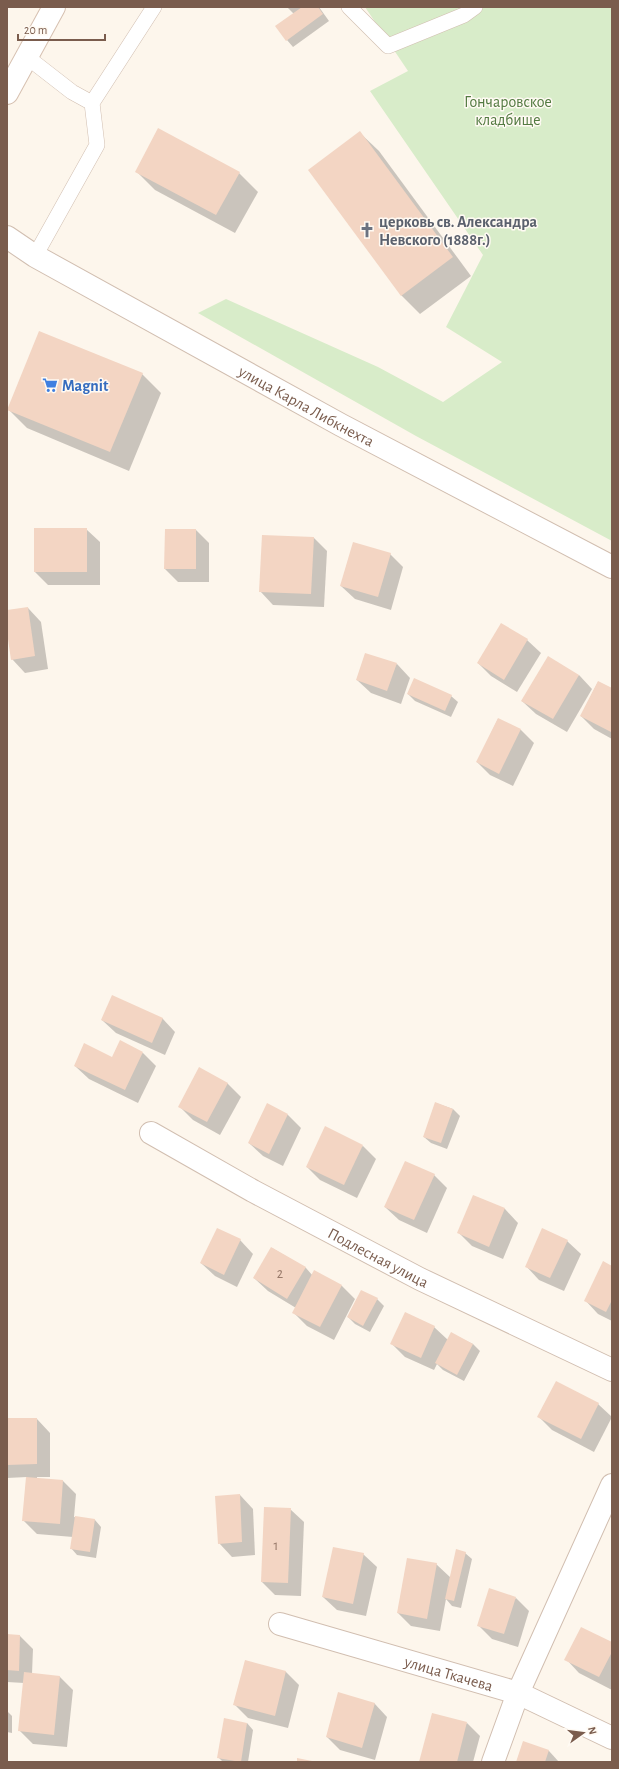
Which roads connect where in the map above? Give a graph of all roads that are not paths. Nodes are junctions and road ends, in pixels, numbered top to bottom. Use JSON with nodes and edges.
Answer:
{"nodes":[{"id":1,"x":54,"y":7,"type":"edge"},
{"id":2,"x":154,"y":7,"type":"edge"},
{"id":3,"x":349,"y":7,"type":"edge"},
{"id":4,"x":474,"y":7,"type":"edge"},
{"id":5,"x":26,"y":58,"type":"junction"},
{"id":6,"x":7,"y":94,"type":"edge"},
{"id":7,"x":92,"y":103,"type":"junction"},
{"id":8,"x":7,"y":237,"type":"edge"},
{"id":9,"x":35,"y":256,"type":"junction"},
{"id":10,"x":612,"y":566,"type":"edge"},
{"id":11,"x":151,"y":1133,"type":"dead end"},
{"id":12,"x":612,"y":1370,"type":"edge"},
{"id":13,"x":612,"y":1485,"type":"edge"},
{"id":14,"x":280,"y":1624,"type":"dead end"},
{"id":15,"x":518,"y":1693,"type":"junction"},
{"id":16,"x":612,"y":1738,"type":"edge"},
{"id":17,"x":494,"y":1762,"type":"edge"}],
"edges":[{"from":1,"to":5,"type":"street"},
{"from":2,"to":7,"type":"lane"},
{"from":3,"to":4,"type":"lane"},
{"from":5,"to":6,"type":"street"},
{"from":5,"to":7,"type":"lane"},
{"from":7,"to":9,"type":"lane"},
{"from":8,"to":9,"type":"street","name":"улица Карла Либкнехта"},
{"from":9,"to":10,"type":"street","name":"улица Карла Либкнехта"},
{"from":11,"to":12,"type":"street","name":"Подлесная улица"},
{"from":13,"to":15,"type":"street"},
{"from":14,"to":15,"type":"street","name":"улица Ткачева"},
{"from":15,"to":16,"type":"street","name":"улица Ткачева"},
{"from":15,"to":17,"type":"street"}]}
